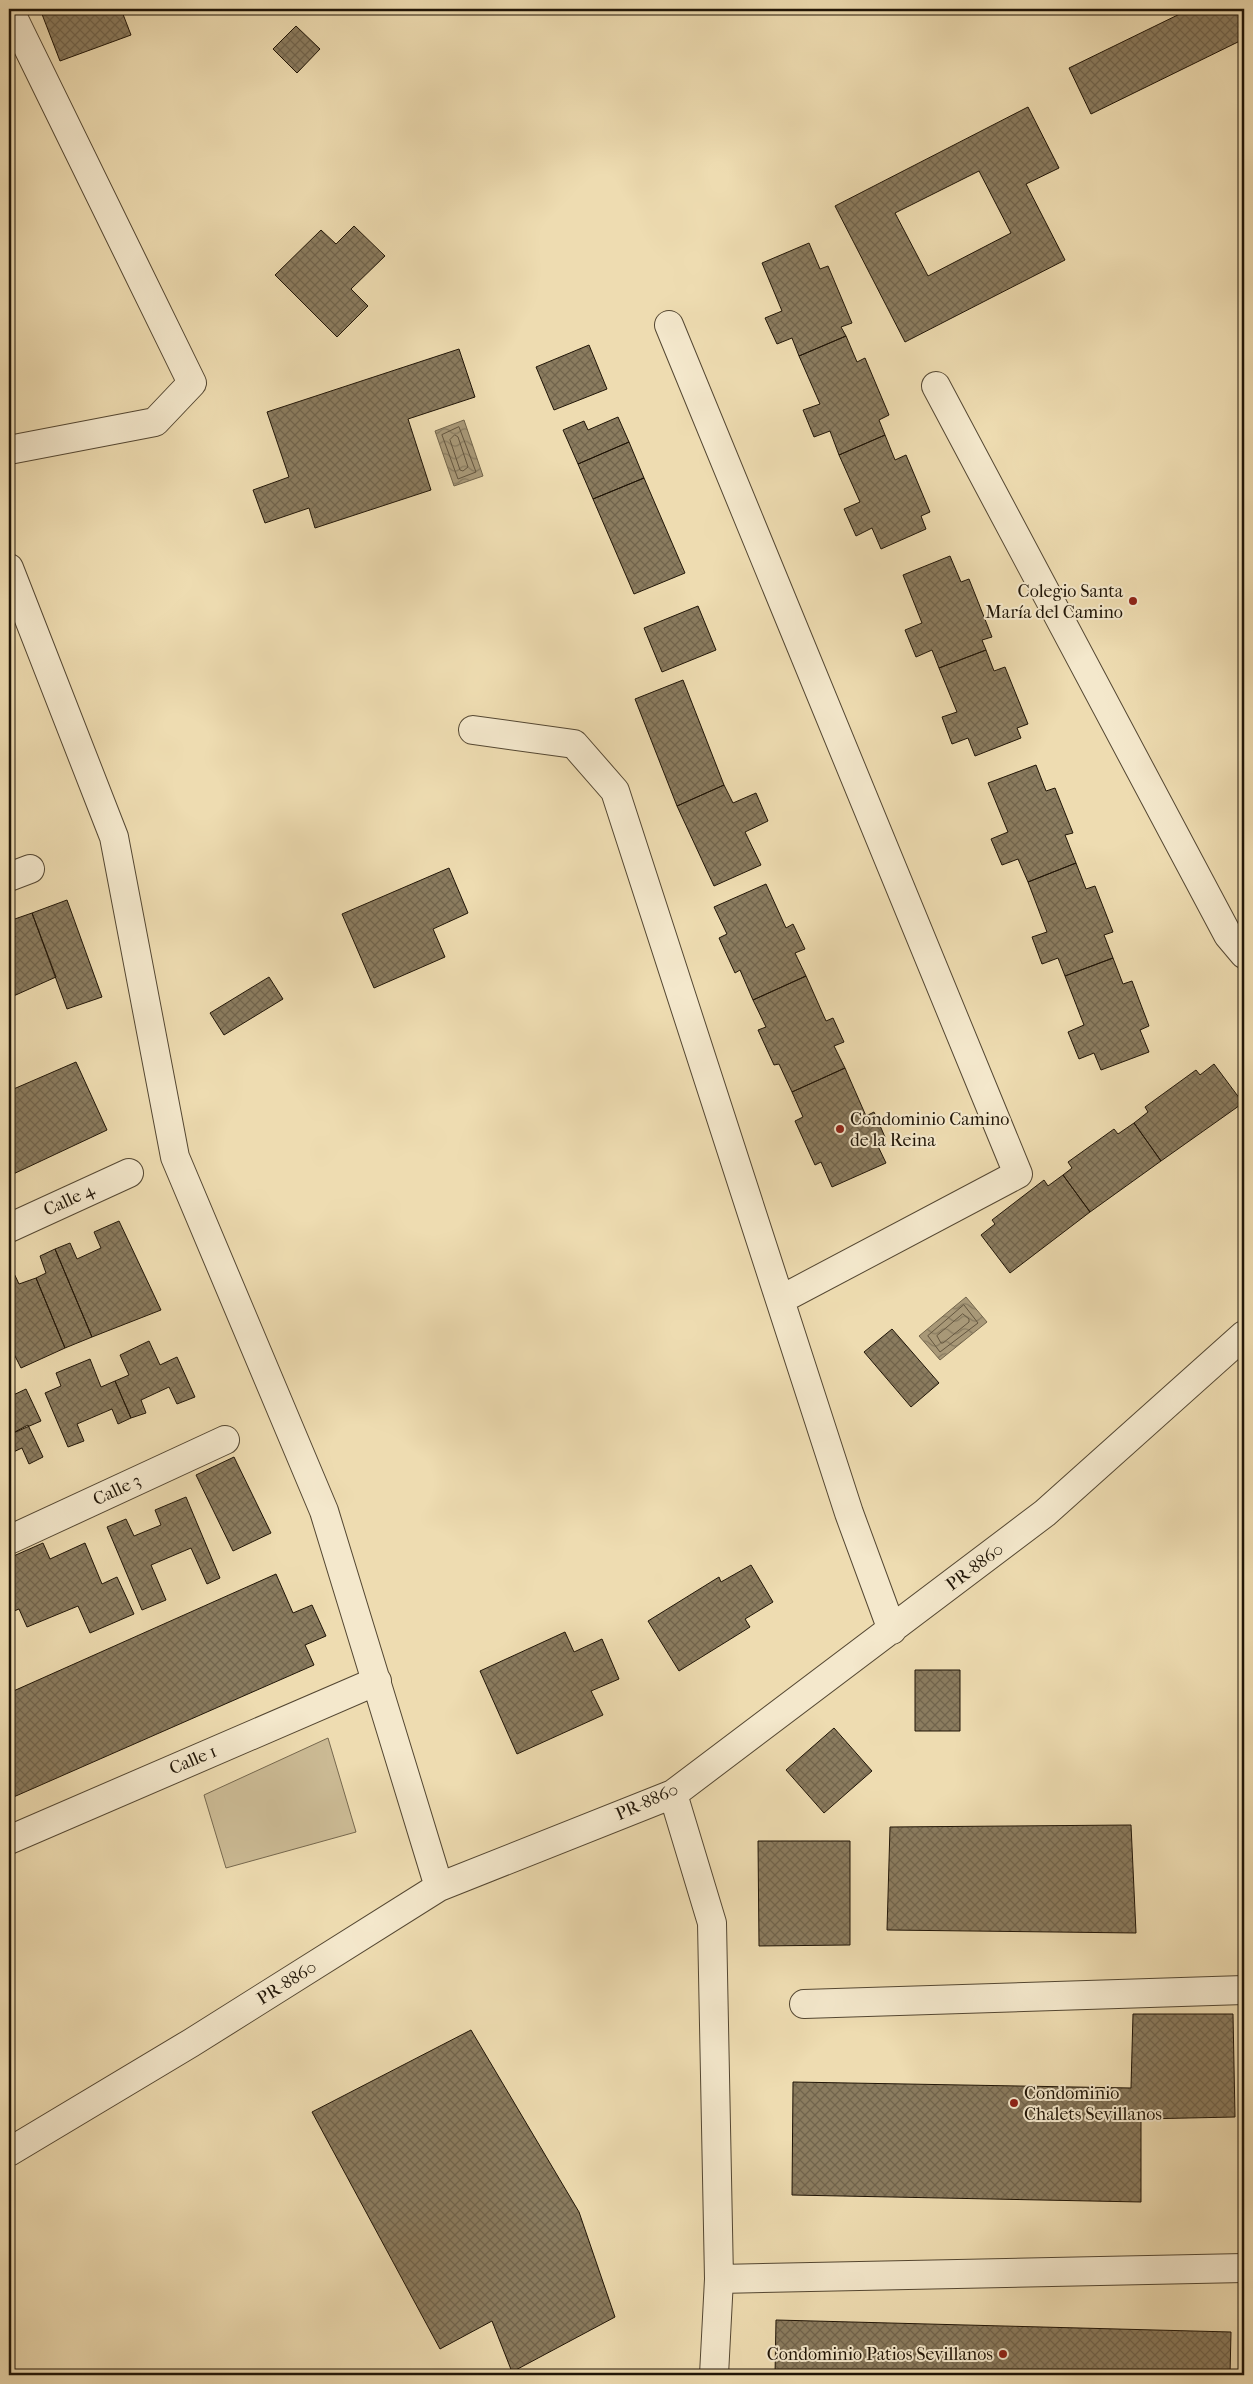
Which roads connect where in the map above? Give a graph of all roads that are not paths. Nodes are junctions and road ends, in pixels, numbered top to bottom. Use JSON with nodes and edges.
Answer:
{"nodes":[{"id":1,"x":9,"y":9,"type":"edge"},
{"id":2,"x":669,"y":325,"type":"dead end"},
{"id":3,"x":936,"y":386,"type":"dead end"},
{"id":4,"x":9,"y":450,"type":"edge"},
{"id":5,"x":9,"y":568,"type":"edge"},
{"id":6,"x":473,"y":730,"type":"dead end"},
{"id":7,"x":1244,"y":954,"type":"edge"},
{"id":8,"x":129,"y":1173,"type":"dead end"},
{"id":9,"x":9,"y":1228,"type":"edge"},
{"id":10,"x":780,"y":1300,"type":"junction"},
{"id":11,"x":1244,"y":1335,"type":"edge"},
{"id":12,"x":225,"y":1440,"type":"dead end"},
{"id":13,"x":9,"y":1540,"type":"edge"},
{"id":14,"x":892,"y":1630,"type":"junction"},
{"id":15,"x":377,"y":1680,"type":"junction"},
{"id":16,"x":673,"y":1794,"type":"junction"},
{"id":17,"x":9,"y":1840,"type":"edge"},
{"id":18,"x":439,"y":1887,"type":"junction"},
{"id":19,"x":1244,"y":1990,"type":"edge"},
{"id":20,"x":804,"y":2004,"type":"dead end"},
{"id":21,"x":9,"y":2152,"type":"edge"},
{"id":22,"x":1244,"y":2268,"type":"edge"},
{"id":23,"x":719,"y":2279,"type":"junction"},
{"id":24,"x":714,"y":2369,"type":"edge"}],
"edges":[{"from":1,"to":4,"type":"street"},
{"from":2,"to":10,"type":"street"},
{"from":3,"to":7,"type":"street"},
{"from":5,"to":15,"type":"street"},
{"from":6,"to":10,"type":"street"},
{"from":8,"to":9,"type":"street","name":"Calle 4"},
{"from":10,"to":14,"type":"street"},
{"from":11,"to":14,"type":"street","name":"PR-8860","number":"PR-8860"},
{"from":12,"to":13,"type":"street","name":"Calle 3"},
{"from":14,"to":16,"type":"street","name":"PR-8860","number":"PR-8860"},
{"from":15,"to":17,"type":"street","name":"Calle 1"},
{"from":15,"to":18,"type":"street"},
{"from":16,"to":18,"type":"street","name":"PR-8860","number":"PR-8860"},
{"from":16,"to":23,"type":"street"},
{"from":18,"to":21,"type":"street","name":"PR-8860","number":"PR-8860"},
{"from":19,"to":20,"type":"street"},
{"from":22,"to":23,"type":"street"},
{"from":23,"to":24,"type":"street"}]}
